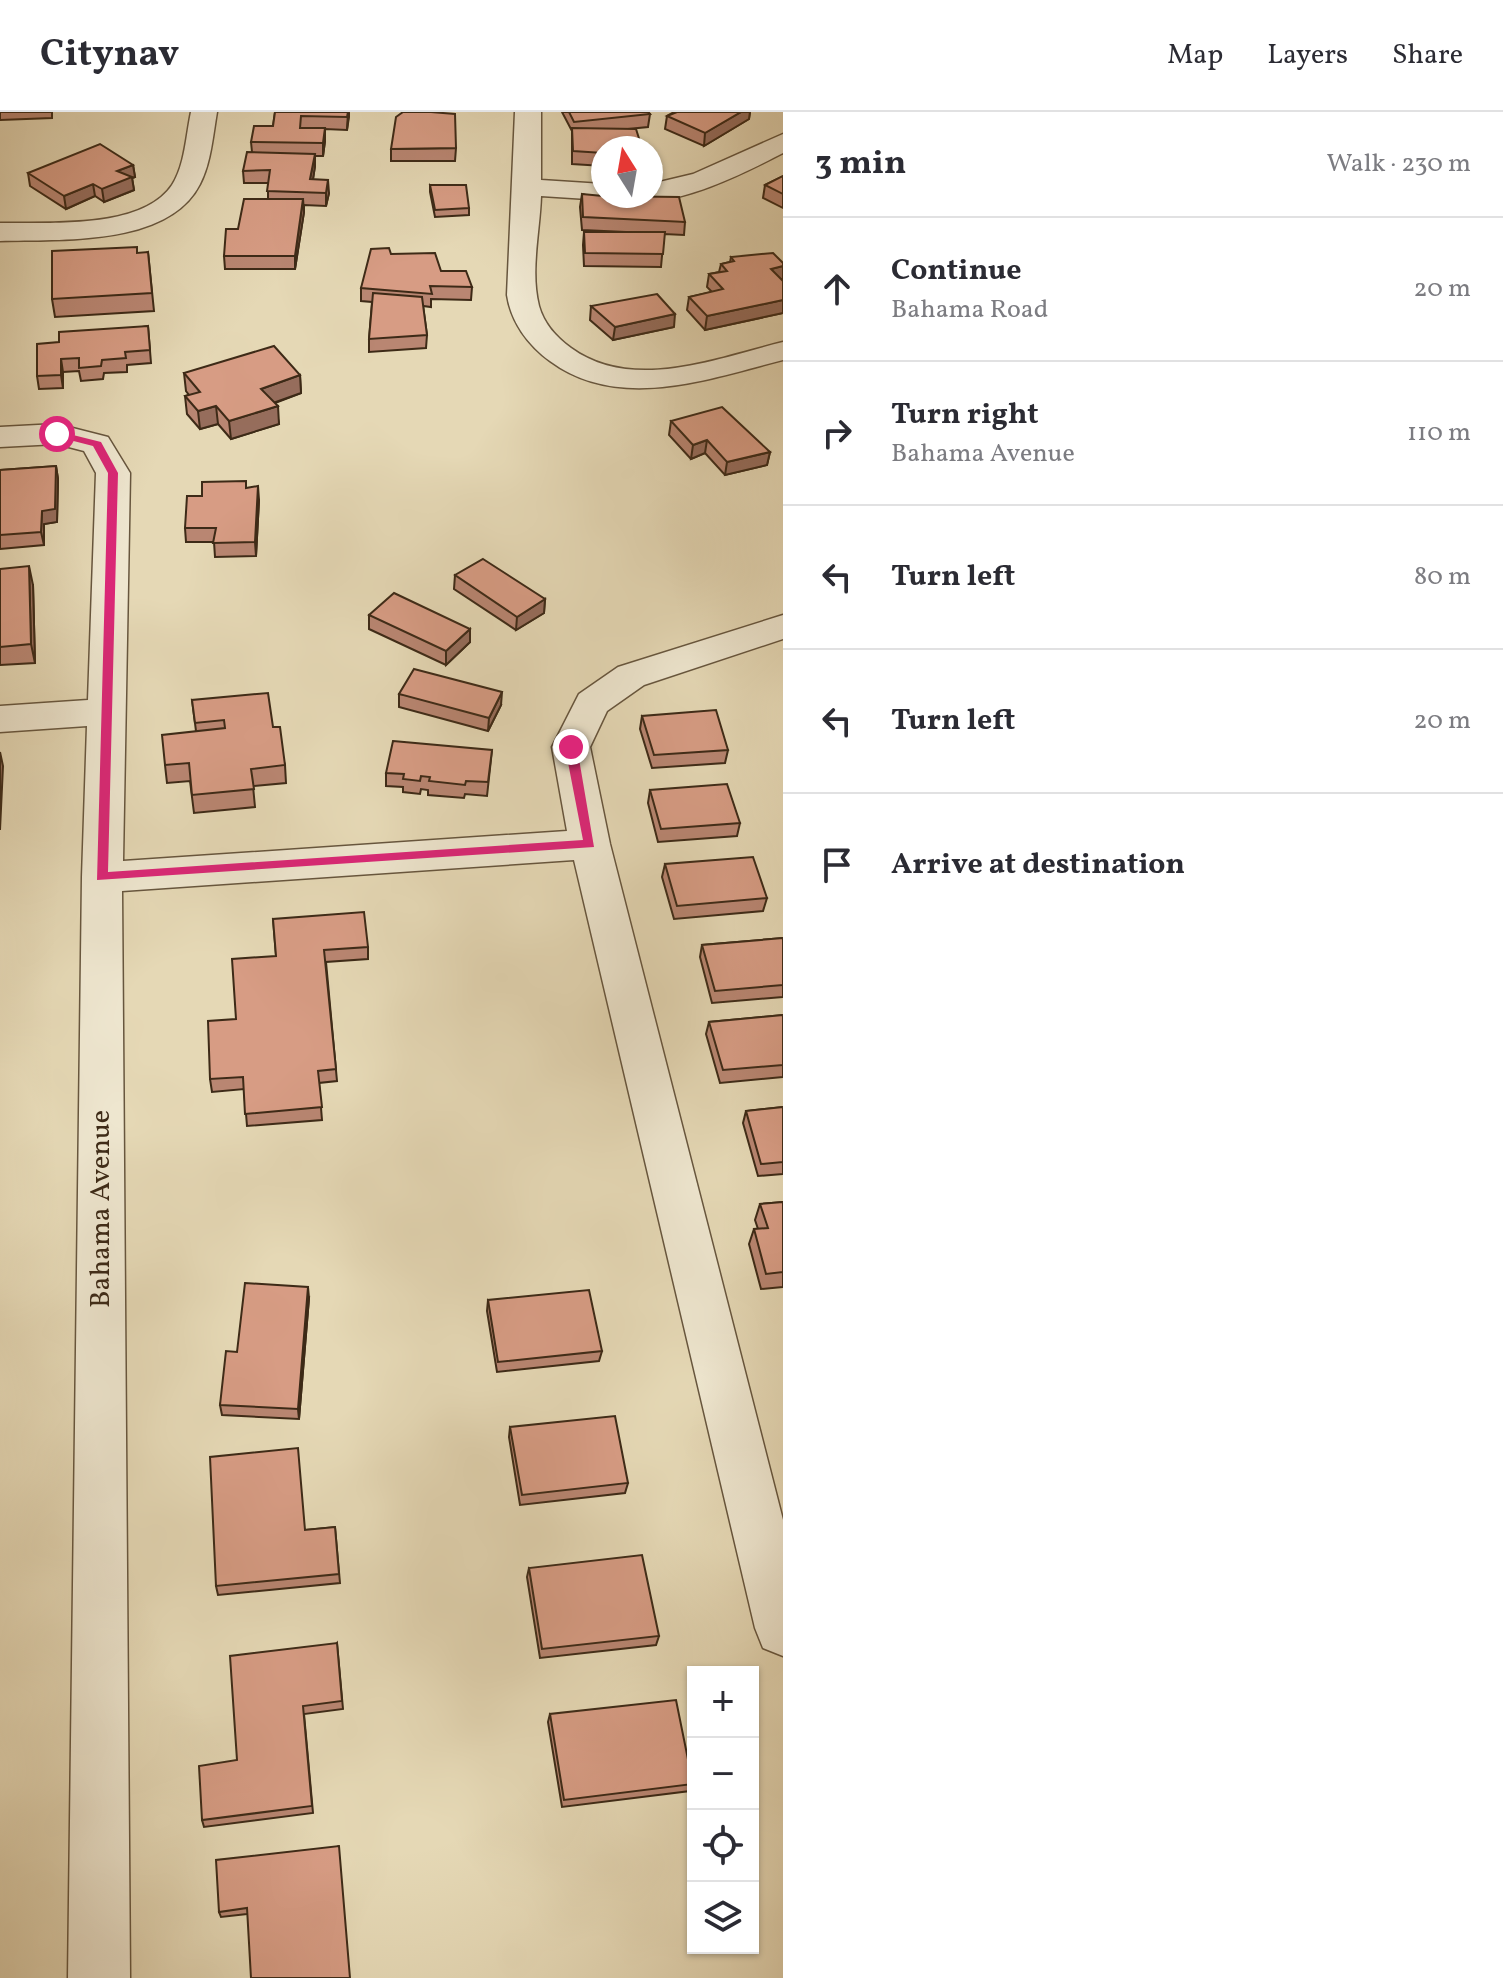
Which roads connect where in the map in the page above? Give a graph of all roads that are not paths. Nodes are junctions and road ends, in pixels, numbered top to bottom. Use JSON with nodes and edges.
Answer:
{"nodes":[{"id":1,"x":204,"y":112,"type":"edge"},
{"id":2,"x":528,"y":112,"type":"edge"},
{"id":3,"x":783,"y":142,"type":"edge"},
{"id":4,"x":528,"y":187,"type":"junction"},
{"id":5,"x":663,"y":190,"type":"edge"},
{"id":6,"x":591,"y":191,"type":"edge"},
{"id":7,"x":0,"y":232,"type":"edge"},
{"id":8,"x":783,"y":351,"type":"edge"},
{"id":9,"x":0,"y":437,"type":"edge"},
{"id":10,"x":783,"y":627,"type":"edge"},
{"id":11,"x":106,"y":712,"type":"junction"},
{"id":12,"x":0,"y":719,"type":"edge"},
{"id":13,"x":590,"y":844,"type":"junction"},
{"id":14,"x":102,"y":877,"type":"junction"},
{"id":15,"x":783,"y":1628,"type":"edge"},
{"id":16,"x":99,"y":1978,"type":"edge"}],
"edges":[{"from":1,"to":7,"type":"street"},
{"from":2,"to":4,"type":"street"},
{"from":3,"to":5,"type":"street"},
{"from":4,"to":6,"type":"street"},
{"from":4,"to":8,"type":"street"},
{"from":9,"to":11,"type":"street","name":"Bahama Avenue"},
{"from":10,"to":13,"type":"street"},
{"from":11,"to":12,"type":"street"},
{"from":11,"to":14,"type":"street","name":"Bahama Avenue"},
{"from":13,"to":14,"type":"street"},
{"from":13,"to":15,"type":"street"},
{"from":14,"to":16,"type":"street","name":"Bahama Avenue"}]}
